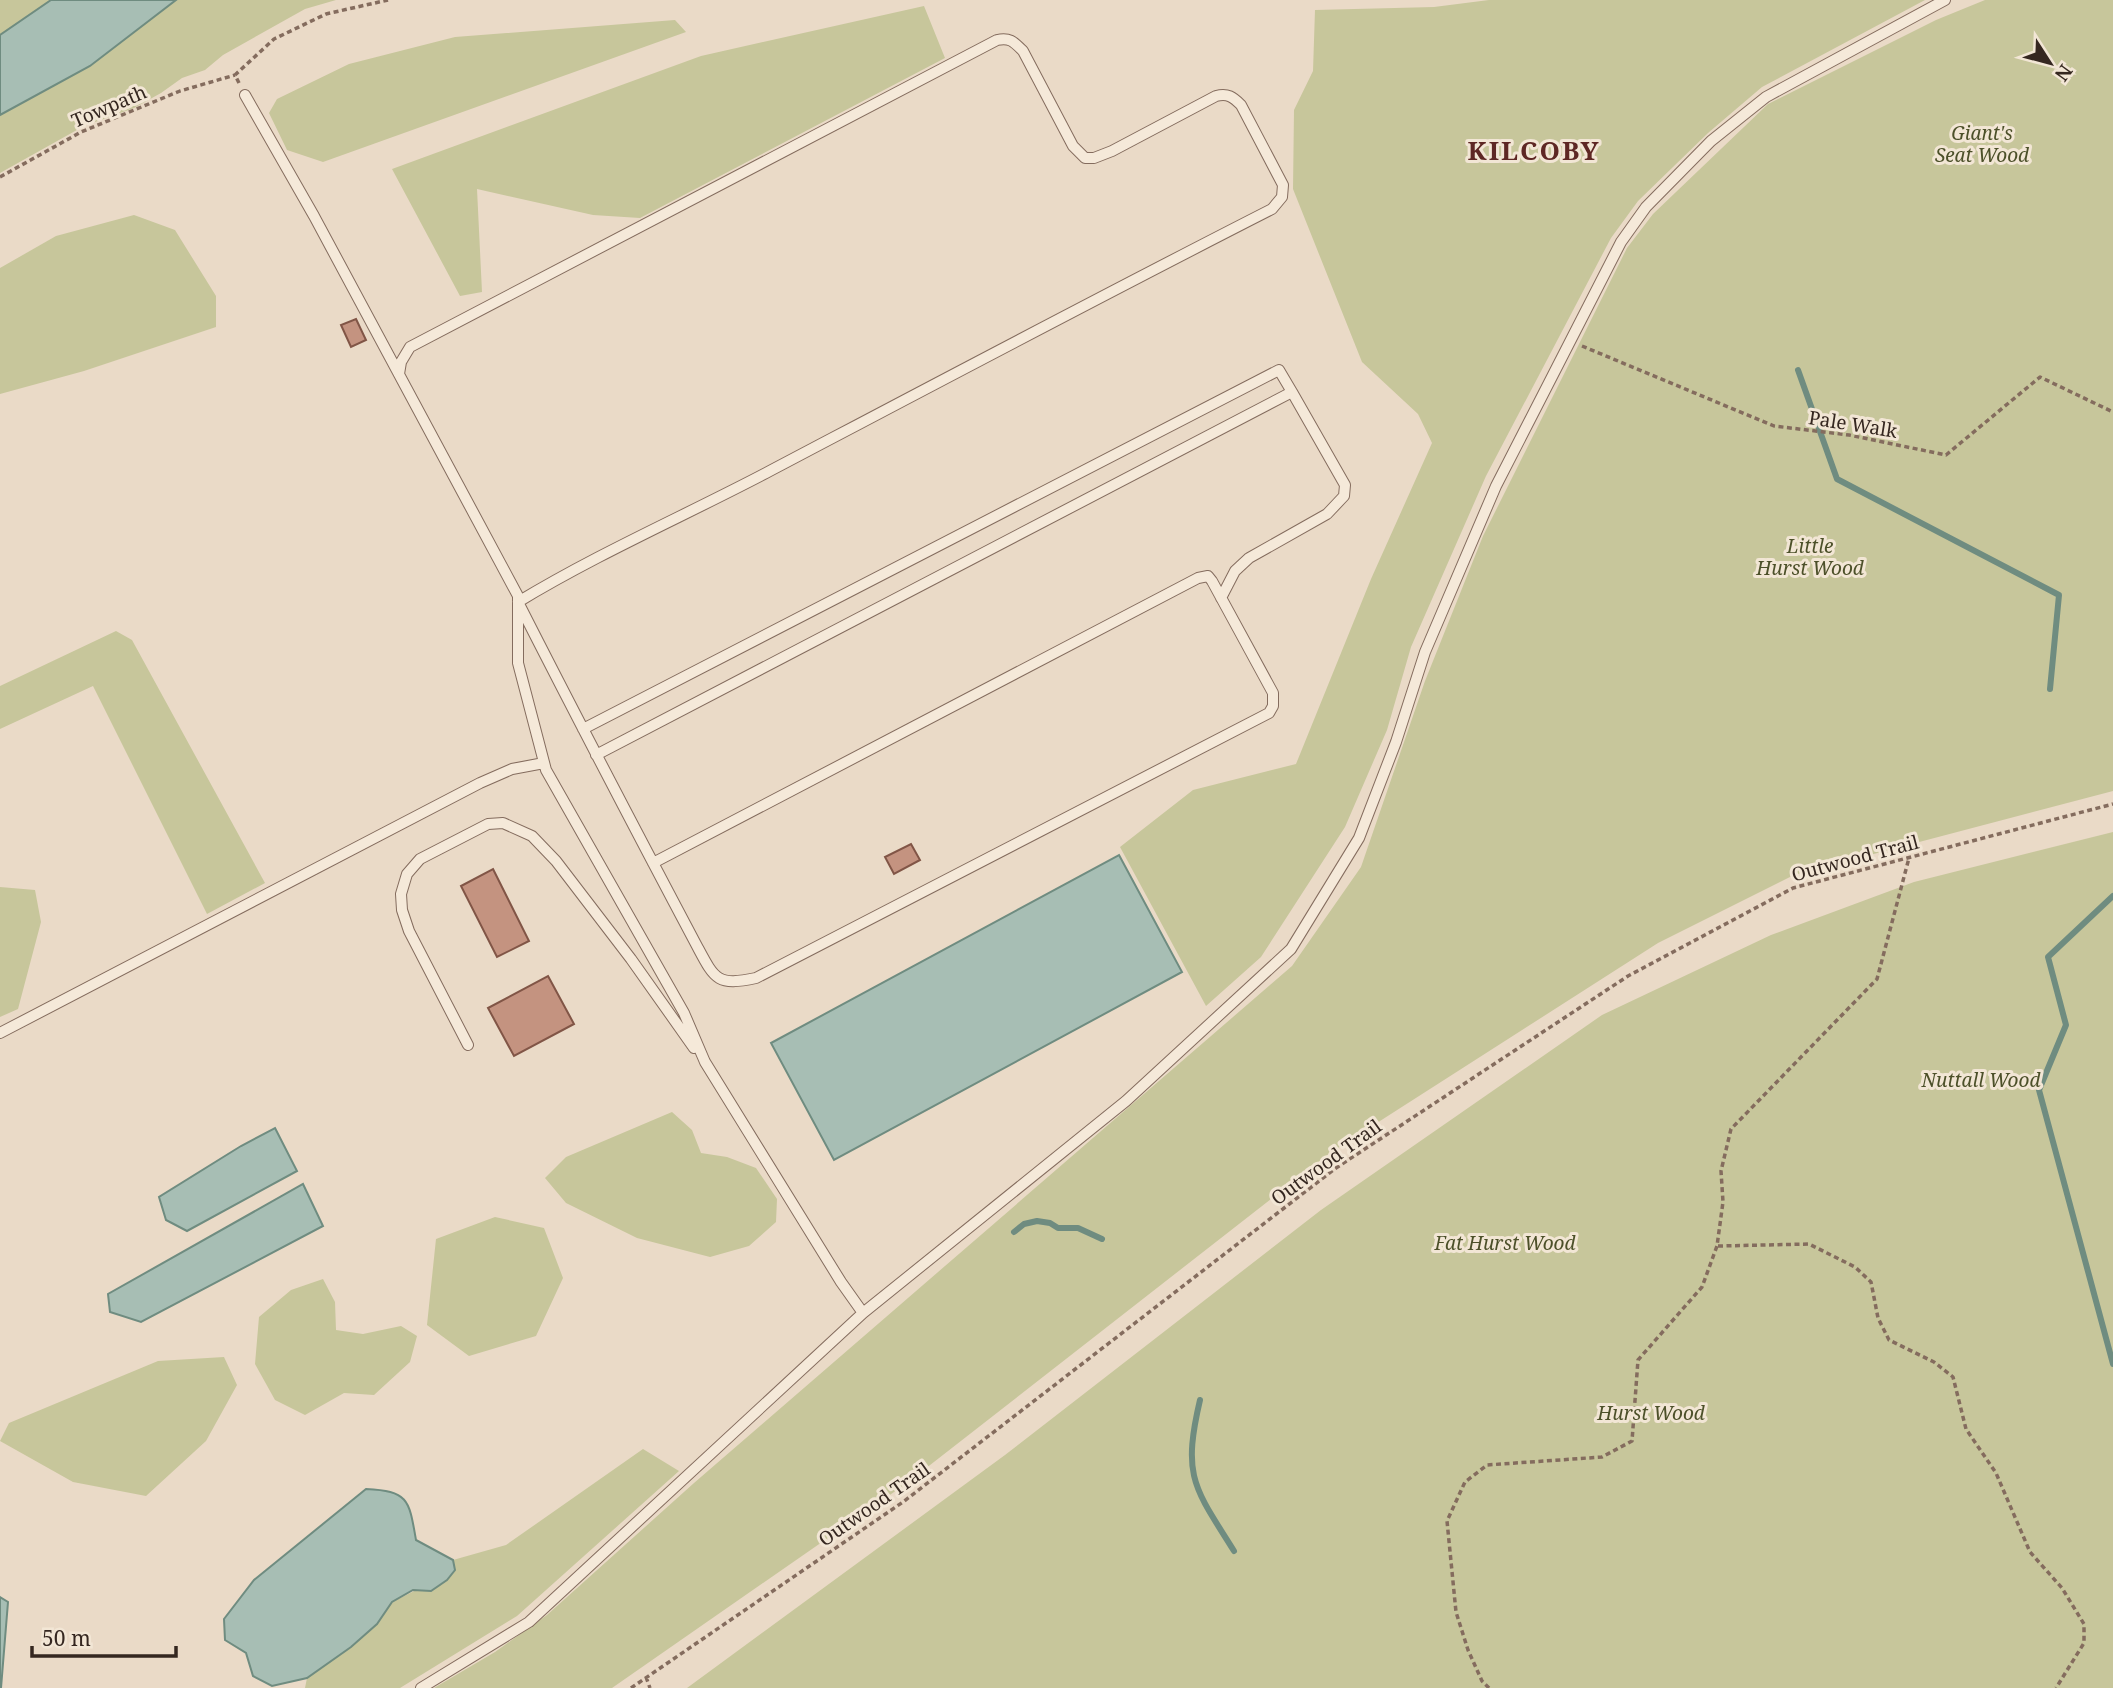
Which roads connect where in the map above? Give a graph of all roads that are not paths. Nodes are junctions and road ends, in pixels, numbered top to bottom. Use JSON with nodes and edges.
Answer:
{"nodes":[{"id":1,"x":1945,"y":0,"type":"edge"},
{"id":2,"x":245,"y":95,"type":"road end"},
{"id":3,"x":399,"y":374,"type":"junction"},
{"id":4,"x":1292,"y":392,"type":"junction"},
{"id":5,"x":1221,"y":598,"type":"junction"},
{"id":6,"x":518,"y":602,"type":"junction"},
{"id":7,"x":583,"y":729,"type":"junction"},
{"id":8,"x":596,"y":755,"type":"junction"},
{"id":9,"x":544,"y":763,"type":"junction"},
{"id":10,"x":653,"y":863,"type":"junction"},
{"id":11,"x":0,"y":1033,"type":"edge"},
{"id":12,"x":468,"y":1045,"type":"dead end"},
{"id":13,"x":705,"y":1062,"type":"junction"},
{"id":14,"x":863,"y":1313,"type":"junction"},
{"id":15,"x":421,"y":1688,"type":"edge"}],
"edges":[{"from":1,"to":14,"type":"lane"},
{"from":2,"to":3,"type":"lane"},
{"from":3,"to":6,"type":"lane"},
{"from":3,"to":6,"type":"lane"},
{"from":4,"to":5,"type":"lane"},
{"from":4,"to":7,"type":"lane"},
{"from":4,"to":8,"type":"lane"},
{"from":5,"to":10,"type":"lane"},
{"from":5,"to":10,"type":"lane"},
{"from":6,"to":7,"type":"lane"},
{"from":6,"to":9,"type":"lane"},
{"from":7,"to":8,"type":"lane"},
{"from":8,"to":10,"type":"lane"},
{"from":9,"to":11,"type":"lane"},
{"from":9,"to":13,"type":"lane"},
{"from":12,"to":13,"type":"lane"},
{"from":13,"to":14,"type":"lane"},
{"from":14,"to":15,"type":"lane"}]}
